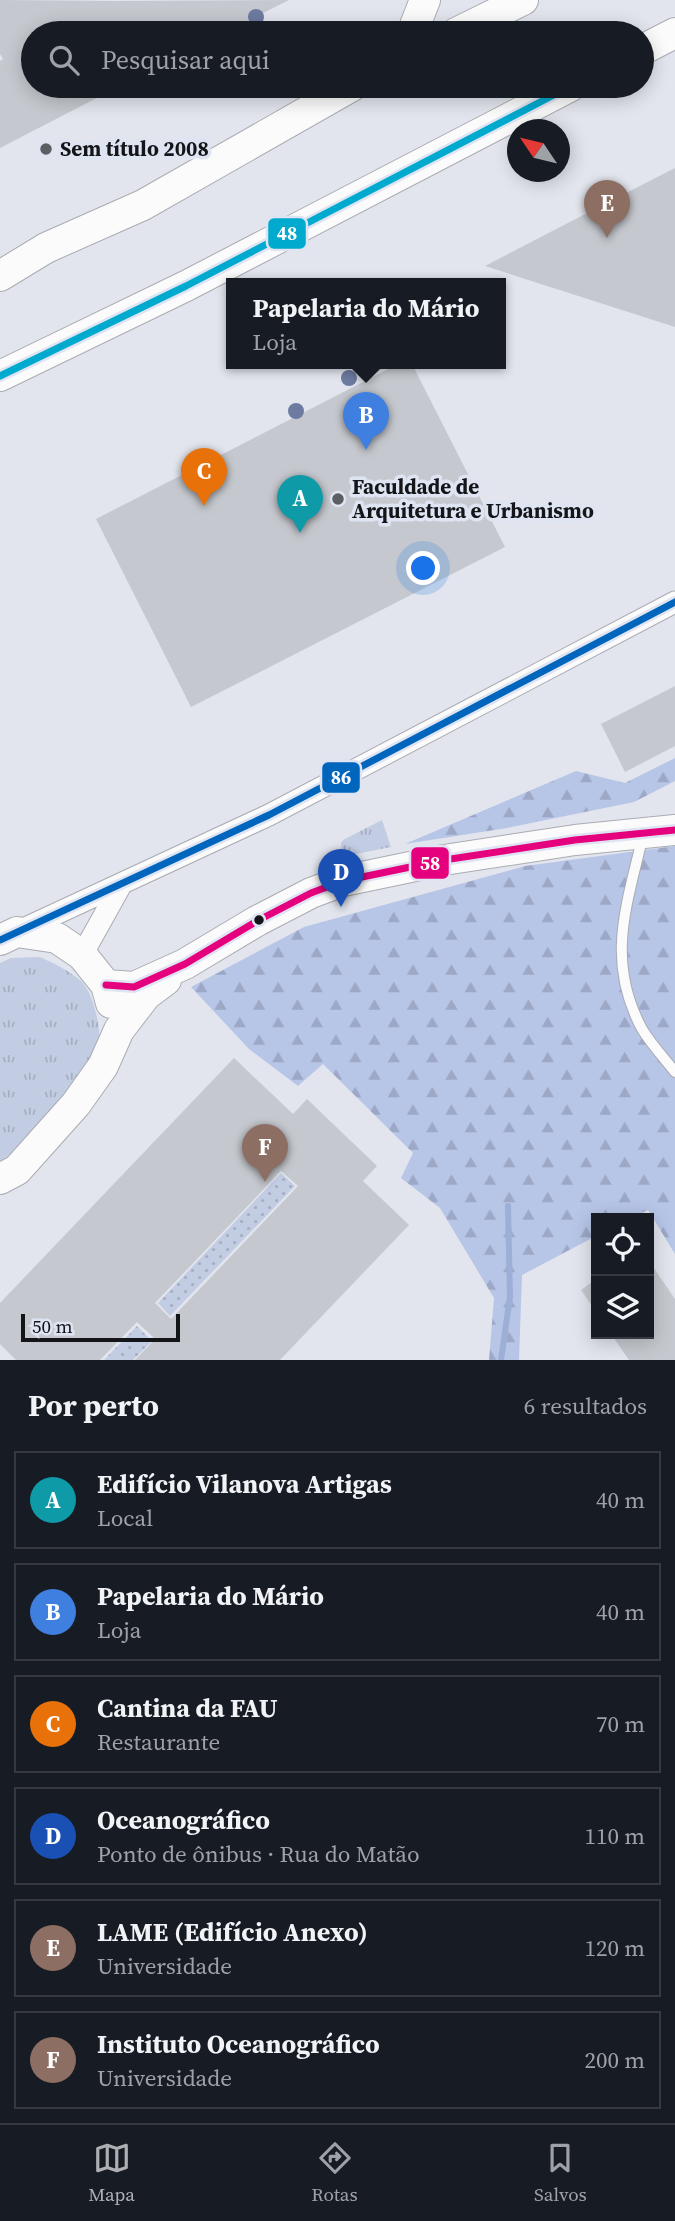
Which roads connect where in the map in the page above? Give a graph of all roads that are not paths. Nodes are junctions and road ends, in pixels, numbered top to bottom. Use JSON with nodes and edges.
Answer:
{"nodes":[{"id":1,"x":425,"y":0,"type":"edge"},
{"id":2,"x":523,"y":0,"type":"edge"},
{"id":3,"x":417,"y":21,"type":"edge"},
{"id":4,"x":480,"y":21,"type":"edge"},
{"id":5,"x":675,"y":33,"type":"edge"},
{"id":6,"x":654,"y":44,"type":"edge"},
{"id":7,"x":331,"y":98,"type":"edge"},
{"id":8,"x":548,"y":98,"type":"edge"},
{"id":9,"x":0,"y":276,"type":"edge"},
{"id":10,"x":0,"y":376,"type":"edge"},
{"id":11,"x":675,"y":602,"type":"edge"},
{"id":12,"x":675,"y":830,"type":"edge"},
{"id":13,"x":644,"y":832,"type":"junction"},
{"id":14,"x":121,"y":885,"type":"junction"},
{"id":15,"x":8,"y":936,"type":"edge"},
{"id":16,"x":82,"y":955,"type":"junction"},
{"id":17,"x":185,"y":964,"type":"junction"},
{"id":18,"x":106,"y":985,"type":"junction"},
{"id":19,"x":119,"y":1030,"type":"junction"},
{"id":20,"x":675,"y":1072,"type":"edge"},
{"id":21,"x":0,"y":1179,"type":"edge"}],
"edges":[{"from":1,"to":3,"type":"street"},
{"from":2,"to":4,"type":"street"},
{"from":5,"to":6,"type":"street"},
{"from":7,"to":9,"type":"street"},
{"from":8,"to":10,"type":"street"},
{"from":11,"to":14,"type":"street"},
{"from":12,"to":13,"type":"street"},
{"from":13,"to":17,"type":"street"},
{"from":13,"to":20,"type":"lane"},
{"from":14,"to":15,"type":"street"},
{"from":14,"to":16,"type":"street"},
{"from":15,"to":16,"type":"street"},
{"from":16,"to":18,"type":"street"},
{"from":17,"to":18,"type":"street"},
{"from":17,"to":19,"type":"street"},
{"from":18,"to":19,"type":"street"},
{"from":19,"to":21,"type":"street"}]}
